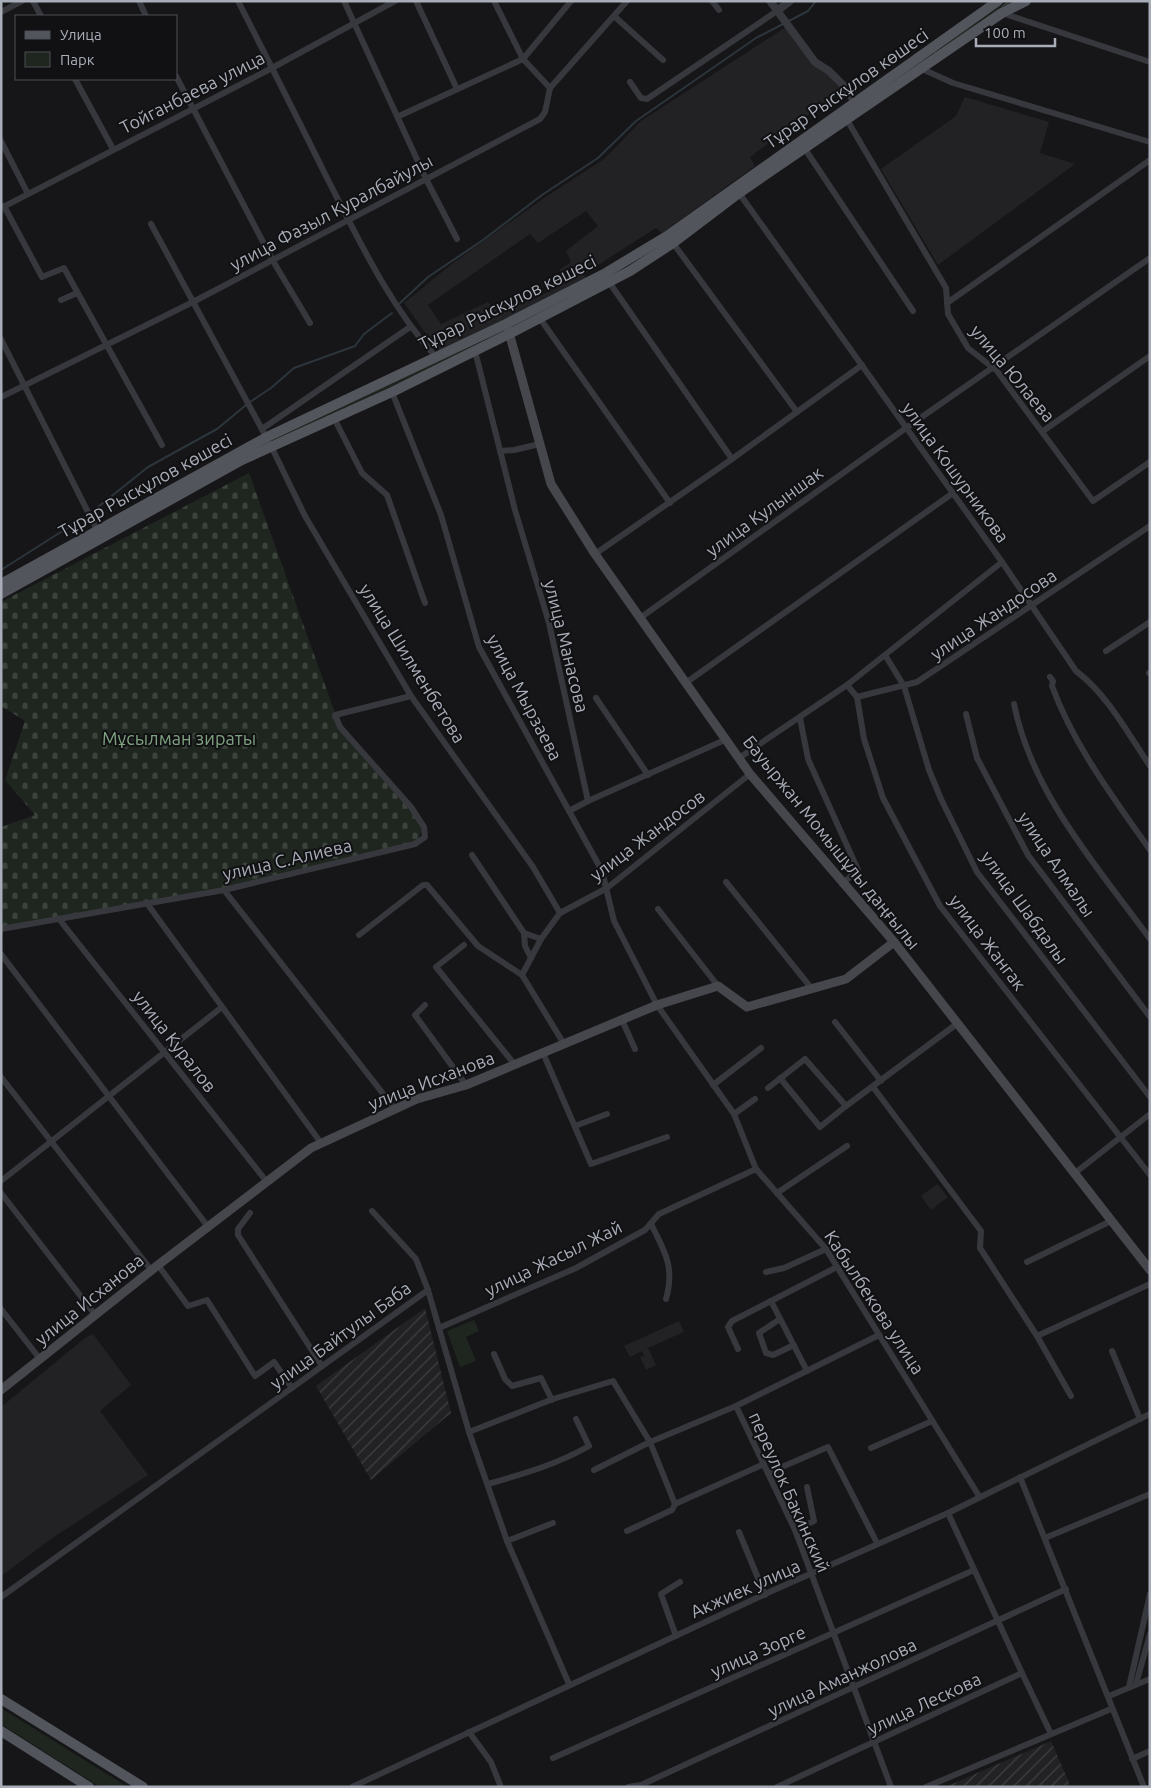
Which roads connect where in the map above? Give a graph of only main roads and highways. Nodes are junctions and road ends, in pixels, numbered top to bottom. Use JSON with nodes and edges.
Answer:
{"nodes":[{"id":1,"x":998,"y":1,"type":"edge"},
{"id":2,"x":1026,"y":1,"type":"edge"},
{"id":3,"x":623,"y":262,"type":"junction"},
{"id":4,"x":630,"y":271,"type":"junction"},
{"id":5,"x":506,"y":324,"type":"junction"},
{"id":6,"x":509,"y":334,"type":"junction"},
{"id":7,"x":267,"y":438,"type":"junction"},
{"id":8,"x":1,"y":584,"type":"edge"},
{"id":9,"x":1,"y":594,"type":"edge"},
{"id":10,"x":894,"y":942,"type":"junction"},
{"id":11,"x":1150,"y":1270,"type":"edge"},
{"id":12,"x":1,"y":1390,"type":"edge"},
{"id":13,"x":1,"y":1699,"type":"edge"},
{"id":14,"x":1,"y":1731,"type":"edge"},
{"id":15,"x":89,"y":1787,"type":"edge"},
{"id":16,"x":143,"y":1787,"type":"edge"}],
"edges":[{"from":1,"to":3,"type":"main road","name":"Тұрар Рыскұлов көшесі"},
{"from":2,"to":4,"type":"main road","name":"Тұрар Рыскұлов көшесі"},
{"from":3,"to":4,"type":"main road"},
{"from":3,"to":5,"type":"main road","name":"Тұрар Рыскұлов көшесі"},
{"from":4,"to":6,"type":"main road","name":"Тұрар Рыскұлов көшесі"},
{"from":5,"to":6,"type":"main road","name":"Бауыржан Момышұлы даңғылы"},
{"from":5,"to":7,"type":"main road","name":"Тұрар Рыскұлов көшесі"},
{"from":6,"to":7,"type":"main road","name":"Тұрар Рыскұлов көшесі"},
{"from":6,"to":10,"type":"main road","name":"Бауыржан Момышұлы даңғылы"},
{"from":7,"to":8,"type":"main road","name":"Тұрар Рыскұлов көшесі"},
{"from":7,"to":9,"type":"main road"},
{"from":10,"to":11,"type":"main road","name":"Бауыржан Момышұлы даңғылы"},
{"from":10,"to":12,"type":"main road","name":"улица Исханова"},
{"from":13,"to":16,"type":"main road"},
{"from":14,"to":15,"type":"main road"}]}
